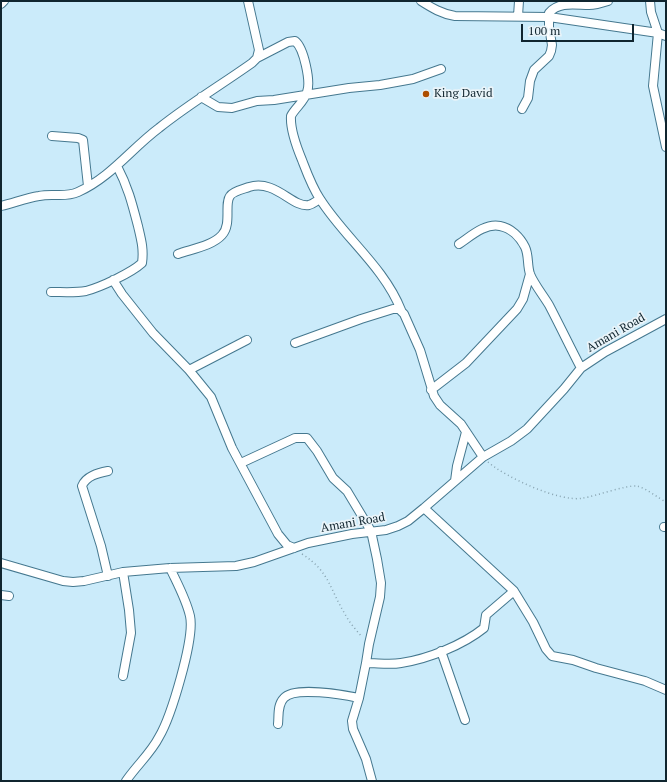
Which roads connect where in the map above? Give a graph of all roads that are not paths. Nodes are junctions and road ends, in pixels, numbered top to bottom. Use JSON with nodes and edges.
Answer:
{"nodes":[{"id":1,"x":4,"y":1,"type":"edge"},
{"id":2,"x":248,"y":1,"type":"edge"},
{"id":3,"x":421,"y":1,"type":"edge"},
{"id":4,"x":519,"y":1,"type":"edge"},
{"id":5,"x":608,"y":1,"type":"edge"},
{"id":6,"x":650,"y":1,"type":"edge"},
{"id":7,"x":1,"y":4,"type":"edge"},
{"id":8,"x":518,"y":16,"type":"junction"},
{"id":9,"x":549,"y":17,"type":"junction"},
{"id":10,"x":662,"y":34,"type":"edge"},
{"id":11,"x":257,"y":58,"type":"junction"},
{"id":12,"x":441,"y":69,"type":"dead end"},
{"id":13,"x":308,"y":83,"type":"junction"},
{"id":14,"x":322,"y":92,"type":"junction"},
{"id":15,"x":307,"y":94,"type":"junction"},
{"id":16,"x":201,"y":97,"type":"junction"},
{"id":17,"x":522,"y":109,"type":"dead end"},
{"id":18,"x":52,"y":136,"type":"dead end"},
{"id":19,"x":666,"y":147,"type":"edge"},
{"id":20,"x":117,"y":166,"type":"junction"},
{"id":21,"x":88,"y":186,"type":"junction"},
{"id":22,"x":320,"y":199,"type":"junction"},
{"id":23,"x":1,"y":206,"type":"edge"},
{"id":24,"x":459,"y":244,"type":"dead end"},
{"id":25,"x":178,"y":254,"type":"dead end"},
{"id":26,"x":530,"y":274,"type":"junction"},
{"id":27,"x":113,"y":280,"type":"junction"},
{"id":28,"x":51,"y":292,"type":"dead end"},
{"id":29,"x":400,"y":310,"type":"junction"},
{"id":30,"x":666,"y":319,"type":"edge"},
{"id":31,"x":247,"y":340,"type":"dead end"},
{"id":32,"x":295,"y":343,"type":"dead end"},
{"id":33,"x":581,"y":368,"type":"junction"},
{"id":34,"x":189,"y":370,"type":"junction"},
{"id":35,"x":432,"y":390,"type":"junction"},
{"id":36,"x":466,"y":432,"type":"junction"},
{"id":37,"x":483,"y":457,"type":"junction"},
{"id":38,"x":241,"y":463,"type":"junction"},
{"id":39,"x":108,"y":471,"type":"dead end"},
{"id":40,"x":455,"y":481,"type":"junction"},
{"id":41,"x":424,"y":508,"type":"junction"},
{"id":42,"x":371,"y":531,"type":"junction"},
{"id":43,"x":294,"y":548,"type":"junction"},
{"id":44,"x":1,"y":563,"type":"edge"},
{"id":45,"x":170,"y":568,"type":"junction"},
{"id":46,"x":123,"y":572,"type":"junction"},
{"id":47,"x":108,"y":576,"type":"junction"},
{"id":48,"x":514,"y":591,"type":"junction"},
{"id":49,"x":441,"y":651,"type":"junction"},
{"id":50,"x":366,"y":663,"type":"junction"},
{"id":51,"x":123,"y":676,"type":"dead end"},
{"id":52,"x":666,"y":690,"type":"edge"},
{"id":53,"x":359,"y":698,"type":"junction"},
{"id":54,"x":465,"y":720,"type":"dead end"},
{"id":55,"x":278,"y":724,"type":"dead end"},
{"id":56,"x":126,"y":781,"type":"edge"},
{"id":57,"x":372,"y":781,"type":"edge"}],
"edges":[{"from":1,"to":7,"type":"street"},
{"from":2,"to":11,"type":"street"},
{"from":3,"to":8,"type":"street"},
{"from":4,"to":8,"type":"street"},
{"from":5,"to":9,"type":"street"},
{"from":6,"to":10,"type":"street"},
{"from":8,"to":9,"type":"street"},
{"from":9,"to":10,"type":"street"},
{"from":9,"to":17,"type":"street"},
{"from":10,"to":19,"type":"street"},
{"from":11,"to":13,"type":"street"},
{"from":11,"to":16,"type":"street"},
{"from":12,"to":14,"type":"street"},
{"from":13,"to":14,"type":"street"},
{"from":13,"to":15,"type":"street"},
{"from":14,"to":15,"type":"street"},
{"from":15,"to":16,"type":"street"},
{"from":15,"to":22,"type":"street"},
{"from":16,"to":20,"type":"street"},
{"from":18,"to":21,"type":"street"},
{"from":20,"to":21,"type":"street"},
{"from":20,"to":27,"type":"street"},
{"from":21,"to":23,"type":"street"},
{"from":22,"to":25,"type":"street"},
{"from":22,"to":29,"type":"street"},
{"from":24,"to":26,"type":"street"},
{"from":26,"to":33,"type":"street"},
{"from":26,"to":35,"type":"street"},
{"from":27,"to":28,"type":"street"},
{"from":27,"to":34,"type":"street"},
{"from":29,"to":32,"type":"street"},
{"from":29,"to":35,"type":"street"},
{"from":30,"to":33,"type":"street","name":"Amani Road"},
{"from":31,"to":34,"type":"street"},
{"from":33,"to":37,"type":"street","name":"Amani Road"},
{"from":34,"to":38,"type":"street"},
{"from":35,"to":36,"type":"street"},
{"from":36,"to":37,"type":"street"},
{"from":36,"to":40,"type":"street"},
{"from":37,"to":40,"type":"street","name":"Amani Road"},
{"from":38,"to":42,"type":"street"},
{"from":38,"to":43,"type":"street"},
{"from":39,"to":47,"type":"street"},
{"from":40,"to":41,"type":"street","name":"Amani Road"},
{"from":41,"to":42,"type":"street","name":"Amani Road"},
{"from":41,"to":48,"type":"street"},
{"from":42,"to":43,"type":"street","name":"Amani Road"},
{"from":42,"to":50,"type":"street"},
{"from":43,"to":45,"type":"street","name":"Amani Road"},
{"from":44,"to":47,"type":"street","name":"Amani Road"},
{"from":45,"to":46,"type":"street","name":"Amani Road"},
{"from":45,"to":56,"type":"street"},
{"from":46,"to":47,"type":"street","name":"Amani Road"},
{"from":46,"to":51,"type":"street"},
{"from":48,"to":49,"type":"street"},
{"from":48,"to":52,"type":"street"},
{"from":49,"to":50,"type":"street"},
{"from":49,"to":54,"type":"street"},
{"from":50,"to":53,"type":"street"},
{"from":53,"to":55,"type":"street"},
{"from":53,"to":57,"type":"street"}]}
